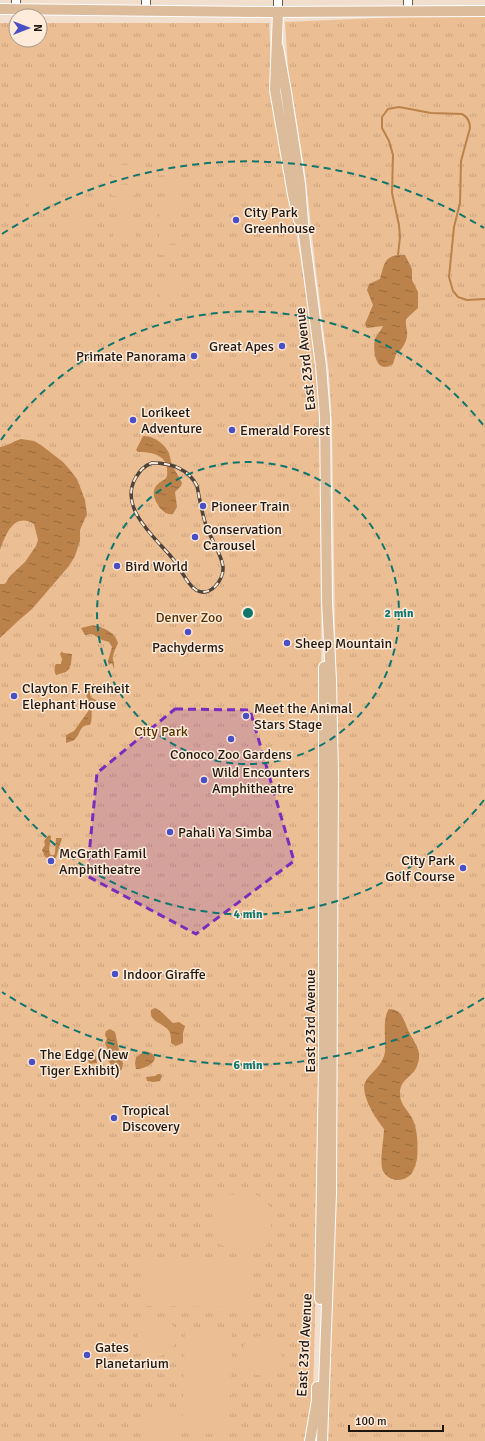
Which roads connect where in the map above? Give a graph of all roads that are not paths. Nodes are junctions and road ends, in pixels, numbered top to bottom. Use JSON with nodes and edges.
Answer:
{"nodes":[{"id":1,"x":278,"y":0,"type":"edge"},
{"id":2,"x":408,"y":0,"type":"edge"},
{"id":3,"x":16,"y":5,"type":"edge"},
{"id":4,"x":146,"y":5,"type":"edge"},
{"id":5,"x":0,"y":9,"type":"edge"},
{"id":6,"x":408,"y":11,"type":"junction"},
{"id":7,"x":485,"y":11,"type":"edge"},
{"id":8,"x":278,"y":12,"type":"junction"},
{"id":9,"x":327,"y":601,"type":"junction"},
{"id":10,"x":322,"y":1259,"type":"junction"},
{"id":11,"x":327,"y":1308,"type":"junction"},
{"id":12,"x":310,"y":1441,"type":"edge"},
{"id":13,"x":322,"y":1441,"type":"edge"}],
"edges":[{"from":1,"to":8,"type":"street","name":"East 23rd Avenue"},
{"from":2,"to":6,"type":"street"},
{"from":3,"to":4,"type":"main road"},
{"from":3,"to":5,"type":"main road"},
{"from":4,"to":8,"type":"main road"},
{"from":6,"to":7,"type":"main road"},
{"from":6,"to":8,"type":"main road"},
{"from":8,"to":9,"type":"main road","name":"East 23rd Avenue"},
{"from":9,"to":10,"type":"main road","name":"East 23rd Avenue"},
{"from":9,"to":11,"type":"main road","name":"East 23rd Avenue"},
{"from":10,"to":11,"type":"main road"},
{"from":10,"to":12,"type":"main road","name":"East 23rd Avenue"},
{"from":11,"to":13,"type":"main road","name":"East 23rd Avenue"}]}
